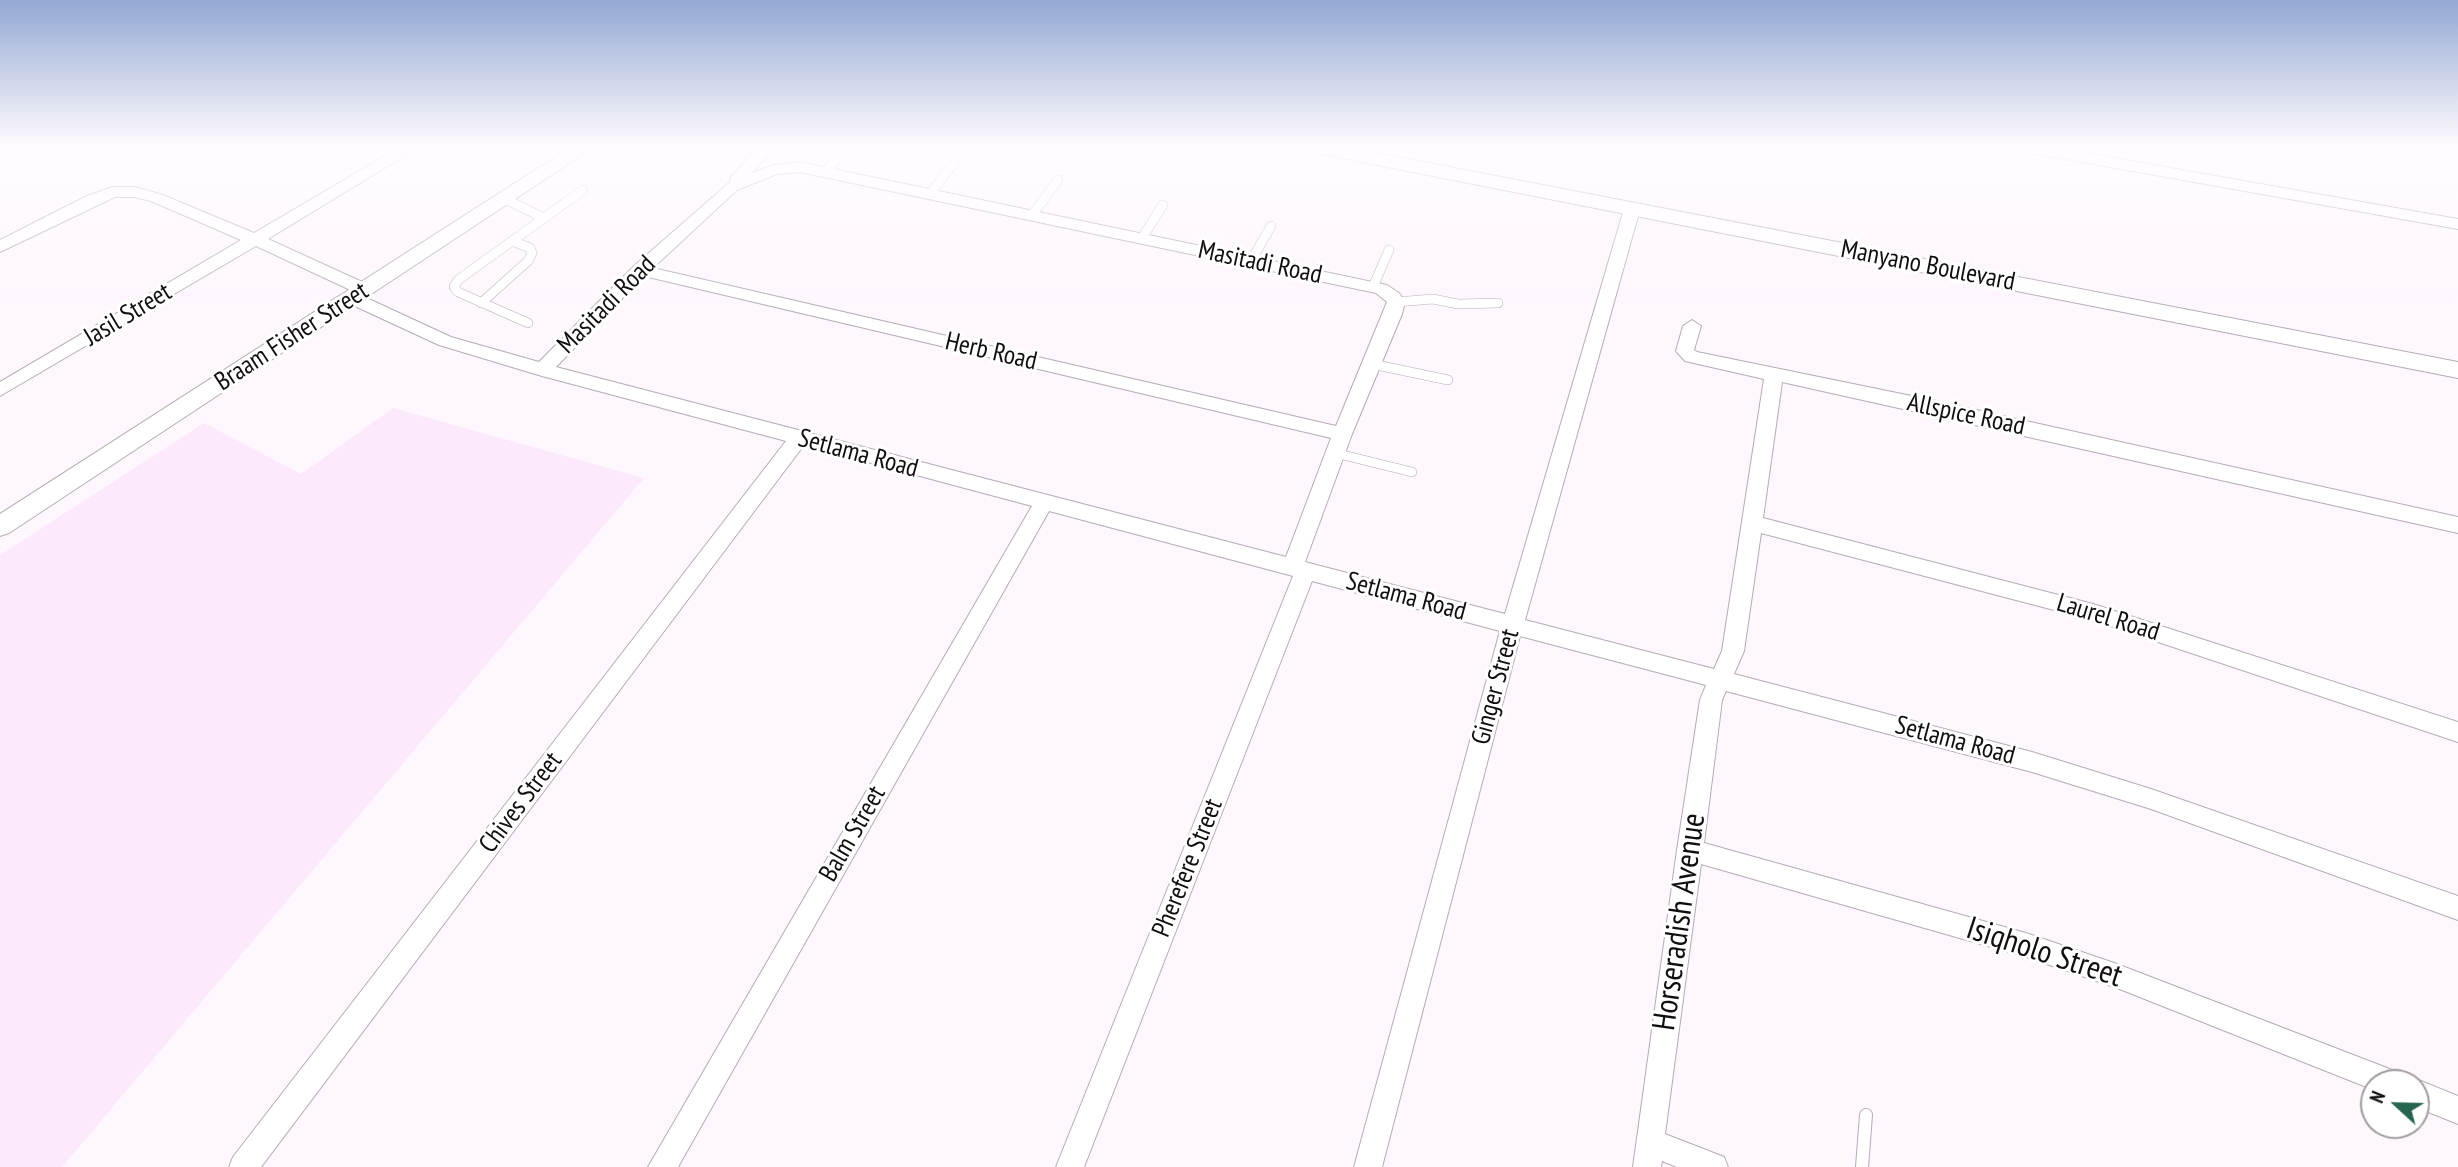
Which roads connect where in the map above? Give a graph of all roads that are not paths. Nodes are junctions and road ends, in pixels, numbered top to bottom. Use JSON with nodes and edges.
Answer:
{"nodes":[{"id":1,"x":90,"y":201,"type":"edge"},
{"id":2,"x":165,"y":201,"type":"edge"},
{"id":3,"x":320,"y":201,"type":"edge"},
{"id":4,"x":501,"y":201,"type":"edge"},
{"id":5,"x":510,"y":201,"type":"edge"},
{"id":6,"x":567,"y":201,"type":"edge"},
{"id":7,"x":715,"y":201,"type":"edge"},
{"id":8,"x":966,"y":201,"type":"edge"},
{"id":9,"x":1042,"y":201,"type":"edge"},
{"id":10,"x":1594,"y":201,"type":"edge"},
{"id":11,"x":2331,"y":201,"type":"edge"},
{"id":12,"x":1163,"y":205,"type":"dead end"},
{"id":13,"x":1632,"y":209,"type":"junction"},
{"id":14,"x":1032,"y":215,"type":"junction"},
{"id":15,"x":544,"y":218,"type":"junction"},
{"id":16,"x":2458,"y":224,"type":"edge"},
{"id":17,"x":1271,"y":226,"type":"dead end"},
{"id":18,"x":1142,"y":238,"type":"junction"},
{"id":19,"x":256,"y":240,"type":"junction"},
{"id":20,"x":512,"y":241,"type":"junction"},
{"id":21,"x":0,"y":247,"type":"edge"},
{"id":22,"x":1389,"y":250,"type":"dead end"},
{"id":23,"x":1251,"y":261,"type":"junction"},
{"id":24,"x":640,"y":270,"type":"junction"},
{"id":25,"x":1373,"y":287,"type":"junction"},
{"id":26,"x":358,"y":294,"type":"junction"},
{"id":27,"x":1396,"y":302,"type":"junction"},
{"id":28,"x":481,"y":303,"type":"junction"},
{"id":29,"x":1498,"y":303,"type":"dead end"},
{"id":30,"x":528,"y":323,"type":"dead end"},
{"id":31,"x":1692,"y":326,"type":"dead end"},
{"id":32,"x":1372,"y":364,"type":"junction"},
{"id":33,"x":542,"y":370,"type":"junction"},
{"id":34,"x":2458,"y":370,"type":"edge"},
{"id":35,"x":1774,"y":376,"type":"junction"},
{"id":36,"x":1448,"y":380,"type":"dead end"},
{"id":37,"x":0,"y":390,"type":"edge"},
{"id":38,"x":1342,"y":434,"type":"junction"},
{"id":39,"x":799,"y":438,"type":"junction"},
{"id":40,"x":1335,"y":453,"type":"junction"},
{"id":41,"x":1412,"y":472,"type":"dead end"},
{"id":42,"x":1044,"y":502,"type":"junction"},
{"id":43,"x":1753,"y":523,"type":"junction"},
{"id":44,"x":2458,"y":525,"type":"edge"},
{"id":45,"x":0,"y":526,"type":"edge"},
{"id":46,"x":1299,"y":568,"type":"junction"},
{"id":47,"x":1512,"y":625,"type":"junction"},
{"id":48,"x":1721,"y":680,"type":"junction"},
{"id":49,"x":2458,"y":732,"type":"edge"},
{"id":50,"x":1689,"y":850,"type":"junction"},
{"id":51,"x":2458,"y":908,"type":"edge"},
{"id":52,"x":2360,"y":1071,"type":"edge"},
{"id":53,"x":2430,"y":1099,"type":"edge"},
{"id":54,"x":2458,"y":1110,"type":"edge"},
{"id":55,"x":1866,"y":1115,"type":"dead end"},
{"id":56,"x":1649,"y":1155,"type":"edge"},
{"id":57,"x":243,"y":1167,"type":"edge"},
{"id":58,"x":662,"y":1167,"type":"edge"},
{"id":59,"x":1070,"y":1167,"type":"edge"},
{"id":60,"x":1368,"y":1167,"type":"edge"},
{"id":61,"x":1714,"y":1167,"type":"edge"},
{"id":62,"x":1862,"y":1167,"type":"edge"}],
"edges":[{"from":1,"to":21,"type":"street","name":"Setlama Road"},
{"from":2,"to":19,"type":"street","name":"Setlama Road"},
{"from":3,"to":19,"type":"street","name":"Jasil Street"},
{"from":4,"to":26,"type":"street","name":"Braam Fisher Street"},
{"from":5,"to":15,"type":"lane"},
{"from":6,"to":15,"type":"lane"},
{"from":7,"to":24,"type":"street","name":"Masitadi Road"},
{"from":8,"to":14,"type":"street","name":"Masitadi Road"},
{"from":9,"to":14,"type":"lane"},
{"from":10,"to":13,"type":"street","name":"Manyano Boulevard"},
{"from":11,"to":16,"type":"street"},
{"from":12,"to":18,"type":"lane"},
{"from":13,"to":34,"type":"street","name":"Manyano Boulevard"},
{"from":13,"to":47,"type":"street","name":"Ginger Street"},
{"from":14,"to":18,"type":"street","name":"Masitadi Road"},
{"from":15,"to":20,"type":"lane"},
{"from":17,"to":23,"type":"lane"},
{"from":18,"to":23,"type":"street","name":"Masitadi Road"},
{"from":19,"to":26,"type":"street","name":"Setlama Road"},
{"from":19,"to":37,"type":"street","name":"Jasil Street"},
{"from":20,"to":28,"type":"lane"},
{"from":20,"to":28,"type":"lane"},
{"from":22,"to":25,"type":"lane"},
{"from":23,"to":25,"type":"street","name":"Masitadi Road"},
{"from":24,"to":33,"type":"street","name":"Masitadi Road"},
{"from":24,"to":38,"type":"street","name":"Herb Road"},
{"from":25,"to":27,"type":"street","name":"Masitadi Road"},
{"from":26,"to":33,"type":"street","name":"Setlama Road"},
{"from":26,"to":45,"type":"street","name":"Braam Fisher Street"},
{"from":27,"to":29,"type":"lane"},
{"from":27,"to":32,"type":"street"},
{"from":28,"to":30,"type":"lane"},
{"from":31,"to":35,"type":"street","name":"Allspice Road"},
{"from":32,"to":36,"type":"lane"},
{"from":32,"to":38,"type":"street"},
{"from":33,"to":39,"type":"street","name":"Setlama Road"},
{"from":35,"to":43,"type":"street"},
{"from":35,"to":44,"type":"street","name":"Allspice Road"},
{"from":38,"to":40,"type":"street"},
{"from":39,"to":42,"type":"street","name":"Setlama Road"},
{"from":39,"to":57,"type":"street","name":"Chives Street"},
{"from":40,"to":41,"type":"lane"},
{"from":40,"to":46,"type":"street"},
{"from":42,"to":46,"type":"street","name":"Setlama Road"},
{"from":42,"to":58,"type":"street","name":"Balm Street"},
{"from":43,"to":48,"type":"street"},
{"from":43,"to":49,"type":"street","name":"Laurel Road"},
{"from":46,"to":47,"type":"street","name":"Setlama Road"},
{"from":46,"to":59,"type":"street","name":"Pherefere Street"},
{"from":47,"to":48,"type":"street","name":"Setlama Road"},
{"from":47,"to":60,"type":"street","name":"Ginger Street"},
{"from":48,"to":50,"type":"street","name":"Horseradish Avenue"},
{"from":48,"to":51,"type":"street","name":"Setlama Road"},
{"from":50,"to":52,"type":"street","name":"Isiqholo Street"},
{"from":50,"to":56,"type":"street","name":"Horseradish Avenue"},
{"from":53,"to":54,"type":"street"},
{"from":55,"to":62,"type":"lane"},
{"from":56,"to":61,"type":"street"}]}
